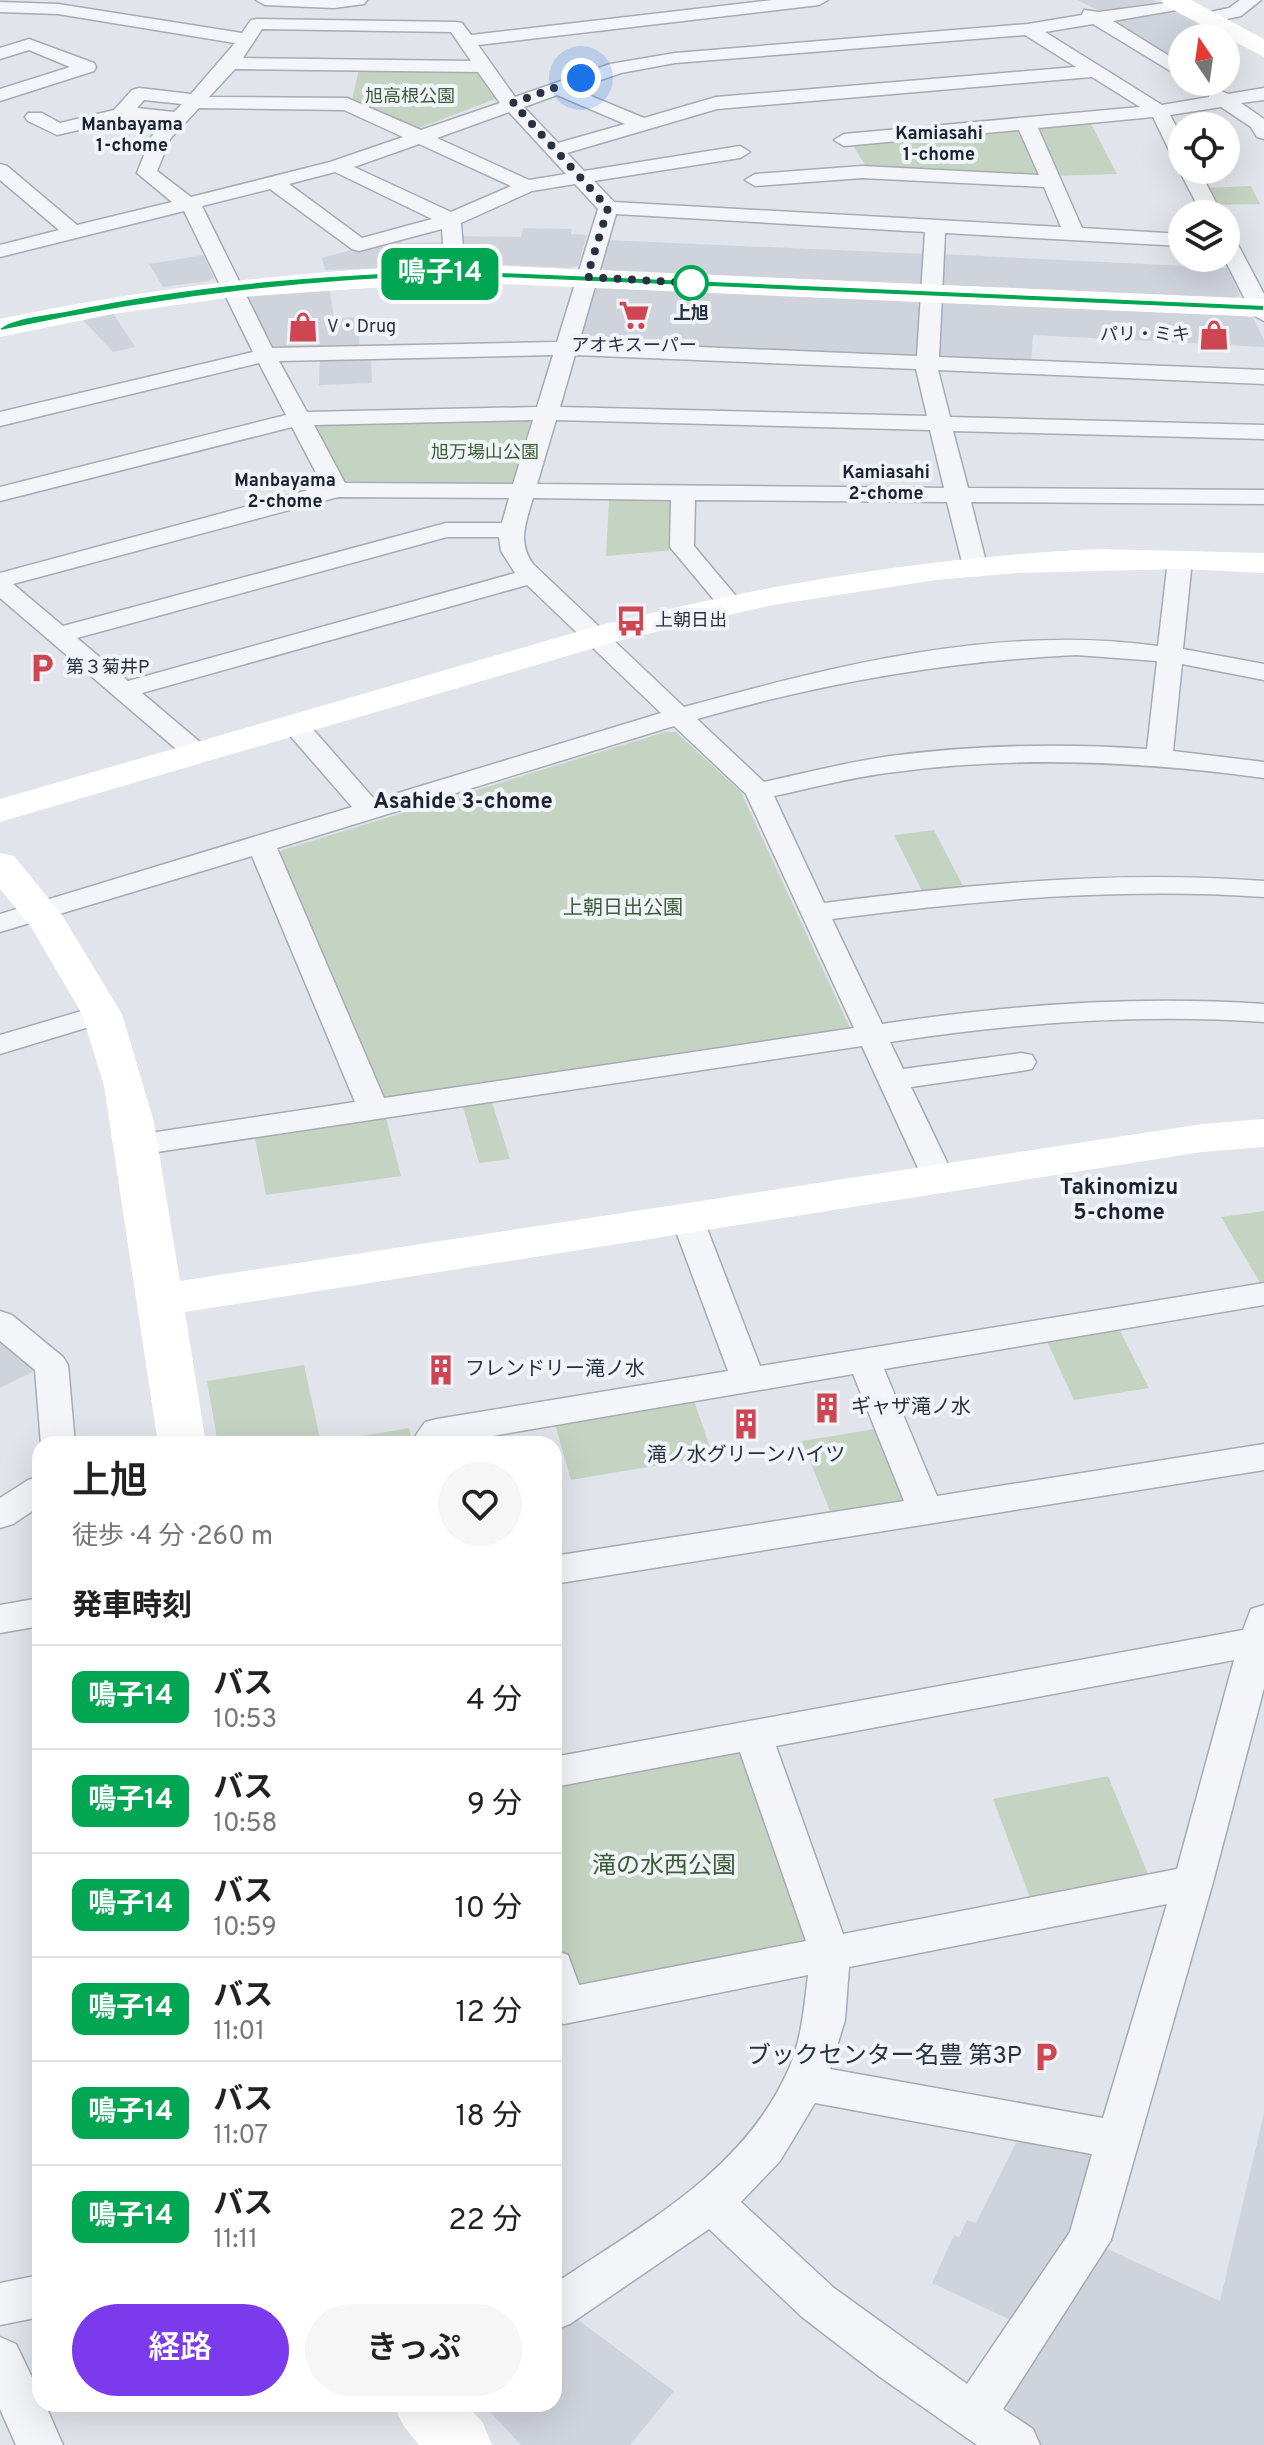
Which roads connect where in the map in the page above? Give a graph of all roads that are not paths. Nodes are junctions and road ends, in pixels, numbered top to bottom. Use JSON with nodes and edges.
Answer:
{"nodes":[{"id":1,"x":265,"y":0,"type":"edge"},
{"id":2,"x":358,"y":0,"type":"edge"},
{"id":3,"x":819,"y":0,"type":"edge"},
{"id":4,"x":1069,"y":0,"type":"edge"},
{"id":5,"x":1252,"y":0,"type":"edge"},
{"id":6,"x":1177,"y":2,"type":"edge"},
{"id":7,"x":0,"y":7,"type":"edge"},
{"id":8,"x":1097,"y":18,"type":"junction"},
{"id":9,"x":1207,"y":18,"type":"junction"},
{"id":10,"x":784,"y":20,"type":"edge"},
{"id":11,"x":1028,"y":29,"type":"junction"},
{"id":12,"x":247,"y":39,"type":"junction"},
{"id":13,"x":466,"y":41,"type":"junction"},
{"id":14,"x":1259,"y":42,"type":"edge"},
{"id":15,"x":0,"y":54,"type":"edge"},
{"id":16,"x":230,"y":63,"type":"junction"},
{"id":17,"x":1168,"y":63,"type":"edge"},
{"id":18,"x":483,"y":67,"type":"junction"},
{"id":19,"x":1095,"y":71,"type":"junction"},
{"id":20,"x":555,"y":88,"type":"junction"},
{"id":21,"x":819,"y":94,"type":"junction"},
{"id":22,"x":1264,"y":94,"type":"edge"},
{"id":23,"x":0,"y":95,"type":"edge"},
{"id":24,"x":1220,"y":96,"type":"edge"},
{"id":25,"x":1226,"y":100,"type":"junction"},
{"id":26,"x":195,"y":101,"type":"junction"},
{"id":27,"x":513,"y":103,"type":"junction"},
{"id":28,"x":716,"y":103,"type":"junction"},
{"id":29,"x":1159,"y":111,"type":"junction"},
{"id":30,"x":121,"y":114,"type":"junction"},
{"id":31,"x":35,"y":117,"type":"dead end"},
{"id":32,"x":179,"y":118,"type":"junction"},
{"id":33,"x":1026,"y":123,"type":"junction"},
{"id":34,"x":642,"y":124,"type":"junction"},
{"id":35,"x":838,"y":128,"type":"junction"},
{"id":36,"x":1168,"y":129,"type":"edge"},
{"id":37,"x":1264,"y":133,"type":"edge"},
{"id":38,"x":417,"y":136,"type":"junction"},
{"id":39,"x":556,"y":150,"type":"junction"},
{"id":40,"x":740,"y":152,"type":"junction"},
{"id":41,"x":337,"y":166,"type":"junction"},
{"id":42,"x":0,"y":170,"type":"edge"},
{"id":43,"x":862,"y":172,"type":"junction"},
{"id":44,"x":580,"y":178,"type":"junction"},
{"id":45,"x":755,"y":180,"type":"junction"},
{"id":46,"x":273,"y":182,"type":"junction"},
{"id":47,"x":1053,"y":182,"type":"junction"},
{"id":48,"x":527,"y":186,"type":"junction"},
{"id":49,"x":187,"y":203,"type":"junction"},
{"id":50,"x":608,"y":208,"type":"junction"},
{"id":51,"x":773,"y":217,"type":"junction"},
{"id":52,"x":451,"y":220,"type":"junction"},
{"id":53,"x":935,"y":226,"type":"junction"},
{"id":54,"x":73,"y":232,"type":"junction"},
{"id":55,"x":1074,"y":234,"type":"junction"},
{"id":56,"x":1168,"y":239,"type":"edge"},
{"id":57,"x":2,"y":248,"type":"edge"},
{"id":58,"x":1264,"y":265,"type":"edge"},
{"id":59,"x":1240,"y":266,"type":"edge"},
{"id":60,"x":1240,"y":268,"type":"edge"},
{"id":61,"x":455,"y":273,"type":"junction"},
{"id":62,"x":587,"y":277,"type":"junction"},
{"id":63,"x":232,"y":288,"type":"junction"},
{"id":64,"x":930,"y":294,"type":"junction"},
{"id":65,"x":1263,"y":310,"type":"edge"},
{"id":66,"x":0,"y":328,"type":"edge"},
{"id":67,"x":565,"y":348,"type":"junction"},
{"id":68,"x":266,"y":355,"type":"junction"},
{"id":69,"x":926,"y":363,"type":"junction"},
{"id":70,"x":1264,"y":377,"type":"edge"},
{"id":71,"x":548,"y":413,"type":"junction"},
{"id":72,"x":0,"y":419,"type":"edge"},
{"id":73,"x":299,"y":419,"type":"junction"},
{"id":74,"x":941,"y":424,"type":"junction"},
{"id":75,"x":1264,"y":432,"type":"edge"},
{"id":76,"x":337,"y":490,"type":"junction"},
{"id":77,"x":523,"y":492,"type":"junction"},
{"id":78,"x":683,"y":492,"type":"junction"},
{"id":79,"x":0,"y":494,"type":"edge"},
{"id":80,"x":959,"y":494,"type":"junction"},
{"id":81,"x":1264,"y":497,"type":"edge"},
{"id":82,"x":513,"y":530,"type":"junction"},
{"id":83,"x":1180,"y":560,"type":"junction"},
{"id":84,"x":1264,"y":563,"type":"edge"},
{"id":85,"x":975,"y":566,"type":"junction"},
{"id":86,"x":532,"y":576,"type":"junction"},
{"id":87,"x":0,"y":582,"type":"edge"},
{"id":88,"x":729,"y":602,"type":"junction"},
{"id":89,"x":58,"y":635,"type":"junction"},
{"id":90,"x":596,"y":637,"type":"junction"},
{"id":91,"x":1170,"y":654,"type":"junction"},
{"id":92,"x":1264,"y":672,"type":"edge"},
{"id":93,"x":124,"y":690,"type":"junction"},
{"id":94,"x":679,"y":717,"type":"junction"},
{"id":95,"x":295,"y":725,"type":"junction"},
{"id":96,"x":198,"y":754,"type":"junction"},
{"id":97,"x":1159,"y":757,"type":"junction"},
{"id":98,"x":1264,"y":770,"type":"edge"},
{"id":99,"x":758,"y":791,"type":"junction"},
{"id":100,"x":0,"y":811,"type":"edge"},
{"id":101,"x":370,"y":811,"type":"junction"},
{"id":102,"x":261,"y":844,"type":"junction"},
{"id":103,"x":0,"y":864,"type":"edge"},
{"id":104,"x":1264,"y":889,"type":"edge"},
{"id":105,"x":815,"y":913,"type":"junction"},
{"id":106,"x":19,"y":918,"type":"edge"},
{"id":107,"x":1264,"y":1013,"type":"edge"},
{"id":108,"x":102,"y":1014,"type":"junction"},
{"id":109,"x":873,"y":1035,"type":"junction"},
{"id":110,"x":0,"y":1045,"type":"edge"},
{"id":111,"x":1021,"y":1062,"type":"dead end"},
{"id":112,"x":894,"y":1080,"type":"junction"},
{"id":113,"x":374,"y":1110,"type":"junction"},
{"id":114,"x":1264,"y":1133,"type":"edge"},
{"id":115,"x":137,"y":1145,"type":"junction"},
{"id":116,"x":939,"y":1179,"type":"junction"},
{"id":117,"x":687,"y":1218,"type":"junction"},
{"id":118,"x":1264,"y":1294,"type":"edge"},
{"id":119,"x":160,"y":1300,"type":"junction"},
{"id":120,"x":0,"y":1323,"type":"edge"},
{"id":121,"x":864,"y":1361,"type":"junction"},
{"id":122,"x":748,"y":1380,"type":"junction"},
{"id":123,"x":57,"y":1436,"type":"edge"},
{"id":124,"x":181,"y":1436,"type":"edge"},
{"id":125,"x":433,"y":1436,"type":"edge"},
{"id":126,"x":1264,"y":1457,"type":"edge"},
{"id":127,"x":32,"y":1494,"type":"edge"},
{"id":128,"x":925,"y":1510,"type":"junction"},
{"id":129,"x":0,"y":1515,"type":"edge"},
{"id":130,"x":562,"y":1569,"type":"edge"},
{"id":131,"x":32,"y":1613,"type":"edge"},
{"id":132,"x":0,"y":1619,"type":"edge"},
{"id":133,"x":1262,"y":1633,"type":"edge"},
{"id":134,"x":753,"y":1734,"type":"junction"},
{"id":135,"x":562,"y":1770,"type":"edge"},
{"id":136,"x":1193,"y":1882,"type":"junction"},
{"id":137,"x":830,"y":1953,"type":"junction"},
{"id":138,"x":562,"y":1998,"type":"edge"},
{"id":139,"x":805,"y":2083,"type":"junction"},
{"id":140,"x":1119,"y":2140,"type":"junction"},
{"id":141,"x":712,"y":2202,"type":"junction"},
{"id":142,"x":32,"y":2298,"type":"edge"},
{"id":143,"x":0,"y":2304,"type":"edge"},
{"id":144,"x":562,"y":2304,"type":"edge"},
{"id":145,"x":0,"y":2359,"type":"edge"},
{"id":146,"x":432,"y":2412,"type":"edge"},
{"id":147,"x":973,"y":2415,"type":"junction"},
{"id":148,"x":40,"y":2445,"type":"edge"},
{"id":149,"x":460,"y":2445,"type":"edge"},
{"id":150,"x":1017,"y":2445,"type":"edge"}],
"edges":[{"from":1,"to":2,"type":"street"},
{"from":3,"to":10,"type":"street"},
{"from":4,"to":8,"type":"street"},
{"from":5,"to":9,"type":"street"},
{"from":6,"to":8,"type":"street"},
{"from":6,"to":9,"type":"street"},
{"from":7,"to":12,"type":"street"},
{"from":8,"to":11,"type":"street"},
{"from":8,"to":17,"type":"street"},
{"from":9,"to":14,"type":"street"},
{"from":10,"to":11,"type":"street"},
{"from":10,"to":13,"type":"street"},
{"from":10,"to":20,"type":"street"},
{"from":10,"to":21,"type":"street"},
{"from":11,"to":19,"type":"street"},
{"from":12,"to":13,"type":"street"},
{"from":12,"to":16,"type":"street"},
{"from":13,"to":18,"type":"street"},
{"from":15,"to":23,"type":"street"},
{"from":16,"to":18,"type":"street"},
{"from":16,"to":26,"type":"street"},
{"from":18,"to":27,"type":"street"},
{"from":19,"to":21,"type":"street"},
{"from":19,"to":29,"type":"street"},
{"from":20,"to":27,"type":"street"},
{"from":20,"to":34,"type":"street"},
{"from":21,"to":28,"type":"street"},
{"from":21,"to":35,"type":"street"},
{"from":22,"to":25,"type":"street"},
{"from":24,"to":25,"type":"street"},
{"from":25,"to":29,"type":"street"},
{"from":25,"to":37,"type":"street"},
{"from":26,"to":30,"type":"street"},
{"from":26,"to":32,"type":"street"},
{"from":26,"to":38,"type":"street"},
{"from":27,"to":38,"type":"street"},
{"from":27,"to":39,"type":"street"},
{"from":28,"to":34,"type":"street"},
{"from":28,"to":40,"type":"street"},
{"from":29,"to":33,"type":"street"},
{"from":29,"to":36,"type":"street"},
{"from":30,"to":31,"type":"street"},
{"from":30,"to":32,"type":"street"},
{"from":32,"to":49,"type":"street"},
{"from":33,"to":35,"type":"street"},
{"from":33,"to":47,"type":"street"},
{"from":34,"to":39,"type":"street"},
{"from":35,"to":43,"type":"street"},
{"from":38,"to":41,"type":"street"},
{"from":38,"to":48,"type":"street"},
{"from":39,"to":44,"type":"street"},
{"from":40,"to":44,"type":"street"},
{"from":40,"to":45,"type":"street"},
{"from":41,"to":46,"type":"street"},
{"from":41,"to":52,"type":"street"},
{"from":42,"to":54,"type":"street"},
{"from":43,"to":45,"type":"street"},
{"from":43,"to":47,"type":"street"},
{"from":44,"to":48,"type":"street"},
{"from":44,"to":50,"type":"street"},
{"from":45,"to":51,"type":"street"},
{"from":46,"to":49,"type":"street"},
{"from":46,"to":52,"type":"street"},
{"from":47,"to":55,"type":"street"},
{"from":48,"to":52,"type":"street"},
{"from":49,"to":54,"type":"street"},
{"from":49,"to":63,"type":"street"},
{"from":50,"to":51,"type":"street"},
{"from":50,"to":62,"type":"street"},
{"from":51,"to":53,"type":"street"},
{"from":52,"to":61,"type":"street"},
{"from":53,"to":55,"type":"street"},
{"from":53,"to":64,"type":"street"},
{"from":54,"to":57,"type":"street"},
{"from":55,"to":56,"type":"street"},
{"from":58,"to":59,"type":"street"},
{"from":60,"to":65,"type":"street"},
{"from":61,"to":62,"type":"street"},
{"from":61,"to":63,"type":"street"},
{"from":62,"to":64,"type":"street"},
{"from":62,"to":67,"type":"street"},
{"from":63,"to":66,"type":"street"},
{"from":63,"to":68,"type":"street"},
{"from":64,"to":65,"type":"street"},
{"from":64,"to":69,"type":"street"},
{"from":67,"to":68,"type":"street"},
{"from":67,"to":69,"type":"street"},
{"from":67,"to":71,"type":"street"},
{"from":68,"to":72,"type":"street"},
{"from":68,"to":73,"type":"street"},
{"from":69,"to":70,"type":"street"},
{"from":69,"to":74,"type":"street"},
{"from":71,"to":73,"type":"street"},
{"from":71,"to":74,"type":"street"},
{"from":71,"to":77,"type":"street"},
{"from":73,"to":76,"type":"street"},
{"from":73,"to":79,"type":"street"},
{"from":74,"to":75,"type":"street"},
{"from":74,"to":80,"type":"street"},
{"from":76,"to":77,"type":"street"},
{"from":76,"to":87,"type":"street"},
{"from":77,"to":78,"type":"street"},
{"from":77,"to":82,"type":"street"},
{"from":78,"to":80,"type":"street"},
{"from":78,"to":88,"type":"street"},
{"from":80,"to":81,"type":"street"},
{"from":80,"to":85,"type":"street"},
{"from":82,"to":86,"type":"street"},
{"from":82,"to":89,"type":"street"},
{"from":83,"to":84,"type":"street"},
{"from":83,"to":85,"type":"street"},
{"from":83,"to":91,"type":"street"},
{"from":85,"to":88,"type":"street"},
{"from":86,"to":90,"type":"street"},
{"from":86,"to":93,"type":"street"},
{"from":87,"to":89,"type":"street"},
{"from":88,"to":90,"type":"street"},
{"from":89,"to":93,"type":"street"},
{"from":90,"to":94,"type":"street"},
{"from":90,"to":95,"type":"street"},
{"from":91,"to":92,"type":"street"},
{"from":91,"to":94,"type":"street"},
{"from":91,"to":97,"type":"street"},
{"from":93,"to":96,"type":"street"},
{"from":94,"to":99,"type":"street"},
{"from":94,"to":101,"type":"street"},
{"from":95,"to":96,"type":"street"},
{"from":95,"to":101,"type":"street"},
{"from":96,"to":100,"type":"street"},
{"from":97,"to":98,"type":"street"},
{"from":97,"to":99,"type":"street"},
{"from":99,"to":105,"type":"street"},
{"from":101,"to":102,"type":"street"},
{"from":102,"to":106,"type":"street"},
{"from":102,"to":113,"type":"street"},
{"from":103,"to":106,"type":"street"},
{"from":104,"to":105,"type":"street"},
{"from":105,"to":109,"type":"street"},
{"from":106,"to":108,"type":"street"},
{"from":107,"to":109,"type":"street"},
{"from":108,"to":110,"type":"street"},
{"from":108,"to":115,"type":"street"},
{"from":109,"to":112,"type":"street"},
{"from":109,"to":113,"type":"street"},
{"from":111,"to":112,"type":"street"},
{"from":112,"to":116,"type":"street"},
{"from":113,"to":115,"type":"street"},
{"from":114,"to":116,"type":"street"},
{"from":115,"to":119,"type":"street"},
{"from":116,"to":117,"type":"street"},
{"from":117,"to":119,"type":"street"},
{"from":117,"to":122,"type":"street"},
{"from":118,"to":121,"type":"street"},
{"from":119,"to":124,"type":"street"},
{"from":120,"to":123,"type":"street"},
{"from":121,"to":122,"type":"street"},
{"from":121,"to":128,"type":"street"},
{"from":122,"to":125,"type":"street"},
{"from":126,"to":128,"type":"street"},
{"from":127,"to":129,"type":"street"},
{"from":128,"to":130,"type":"street"},
{"from":131,"to":132,"type":"street"},
{"from":133,"to":134,"type":"street"},
{"from":133,"to":136,"type":"street"},
{"from":134,"to":135,"type":"street"},
{"from":134,"to":137,"type":"street"},
{"from":136,"to":137,"type":"street"},
{"from":136,"to":140,"type":"street"},
{"from":137,"to":138,"type":"street"},
{"from":137,"to":139,"type":"street"},
{"from":139,"to":140,"type":"street"},
{"from":139,"to":141,"type":"street"},
{"from":140,"to":147,"type":"street"},
{"from":141,"to":144,"type":"street"},
{"from":141,"to":147,"type":"street"},
{"from":142,"to":143,"type":"street"},
{"from":145,"to":148,"type":"street"},
{"from":146,"to":149,"type":"street"},
{"from":147,"to":150,"type":"street"}]}
